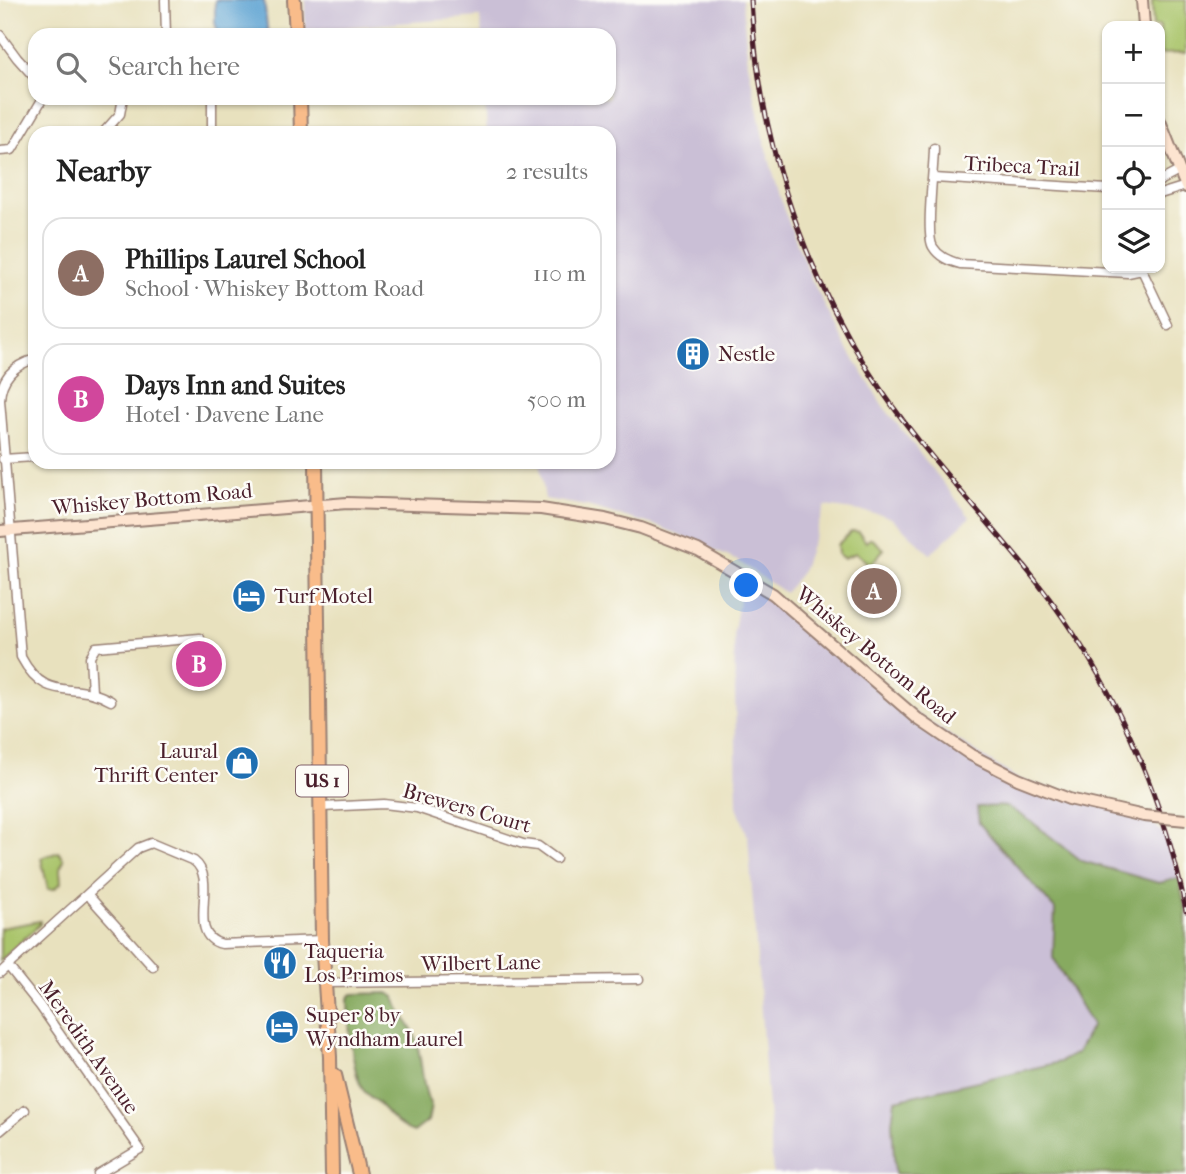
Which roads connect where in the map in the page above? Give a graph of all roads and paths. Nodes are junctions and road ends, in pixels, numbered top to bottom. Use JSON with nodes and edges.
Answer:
{"nodes":[{"id":1,"x":165,"y":0,"type":"edge"},
{"id":2,"x":294,"y":0,"type":"edge"},
{"id":3,"x":1142,"y":0,"type":"edge"},
{"id":4,"x":1144,"y":21,"type":"edge"},
{"id":5,"x":166,"y":28,"type":"edge"},
{"id":6,"x":296,"y":28,"type":"edge"},
{"id":7,"x":0,"y":35,"type":"edge"},
{"id":8,"x":28,"y":70,"type":"edge"},
{"id":9,"x":39,"y":105,"type":"edge"},
{"id":10,"x":122,"y":105,"type":"edge"},
{"id":11,"x":212,"y":105,"type":"edge"},
{"id":12,"x":300,"y":105,"type":"edge"},
{"id":13,"x":109,"y":126,"type":"edge"},
{"id":14,"x":212,"y":126,"type":"edge"},
{"id":15,"x":301,"y":126,"type":"edge"},
{"id":16,"x":1165,"y":134,"type":"edge"},
{"id":17,"x":934,"y":148,"type":"dead end"},
{"id":18,"x":0,"y":150,"type":"edge"},
{"id":19,"x":1179,"y":172,"type":"junction"},
{"id":20,"x":934,"y":178,"type":"junction"},
{"id":21,"x":1165,"y":179,"type":"edge"},
{"id":22,"x":1186,"y":187,"type":"edge"},
{"id":23,"x":1102,"y":189,"type":"edge"},
{"id":24,"x":1165,"y":193,"type":"edge"},
{"id":25,"x":1102,"y":272,"type":"edge"},
{"id":26,"x":1144,"y":273,"type":"edge"},
{"id":27,"x":1168,"y":325,"type":"dead end"},
{"id":28,"x":28,"y":362,"type":"edge"},
{"id":29,"x":28,"y":457,"type":"edge"},
{"id":30,"x":3,"y":459,"type":"edge"},
{"id":31,"x":316,"y":469,"type":"edge"},
{"id":32,"x":318,"y":504,"type":"junction"},
{"id":33,"x":6,"y":531,"type":"edge"},
{"id":34,"x":200,"y":638,"type":"dead end"},
{"id":35,"x":92,"y":692,"type":"junction"},
{"id":36,"x":111,"y":701,"type":"dead end"},
{"id":37,"x":322,"y":807,"type":"junction"},
{"id":38,"x":1186,"y":820,"type":"edge"},
{"id":39,"x":556,"y":859,"type":"dead end"},
{"id":40,"x":88,"y":895,"type":"junction"},
{"id":41,"x":322,"y":940,"type":"junction"},
{"id":42,"x":8,"y":966,"type":"junction"},
{"id":43,"x":153,"y":967,"type":"dead end"},
{"id":44,"x":0,"y":973,"type":"edge"},
{"id":45,"x":639,"y":979,"type":"dead end"},
{"id":46,"x":324,"y":983,"type":"junction"},
{"id":47,"x":330,"y":1057,"type":"junction"},
{"id":48,"x":25,"y":1110,"type":"dead end"},
{"id":49,"x":0,"y":1131,"type":"edge"},
{"id":50,"x":99,"y":1174,"type":"edge"},
{"id":51,"x":332,"y":1174,"type":"edge"},
{"id":52,"x":359,"y":1174,"type":"edge"}],
"edges":[{"from":1,"to":5,"type":"street"},
{"from":2,"to":6,"type":"main road"},
{"from":3,"to":4,"type":"street"},
{"from":7,"to":8,"type":"street"},
{"from":9,"to":18,"type":"street"},
{"from":10,"to":13,"type":"street"},
{"from":11,"to":14,"type":"street"},
{"from":12,"to":15,"type":"main road"},
{"from":16,"to":19,"type":"street"},
{"from":17,"to":20,"type":"street"},
{"from":19,"to":21,"type":"street"},
{"from":19,"to":22,"type":"street"},
{"from":20,"to":23,"type":"street","name":"Tribeca Trail"},
{"from":20,"to":25,"type":"street"},
{"from":22,"to":24,"type":"street"},
{"from":26,"to":27,"type":"street"},
{"from":28,"to":30,"type":"street"},
{"from":29,"to":30,"type":"street"},
{"from":30,"to":33,"type":"street"},
{"from":31,"to":32,"type":"main road","number":"US 1"},
{"from":32,"to":33,"type":"street","name":"Whiskey Bottom Road"},
{"from":32,"to":37,"type":"main road","number":"US 1"},
{"from":32,"to":38,"type":"street","name":"Whiskey Bottom Road","bridge":true},
{"from":33,"to":35,"type":"street"},
{"from":34,"to":35,"type":"street"},
{"from":35,"to":36,"type":"street"},
{"from":37,"to":39,"type":"street","name":"Brewers Court"},
{"from":37,"to":41,"type":"main road","number":"US 1"},
{"from":40,"to":41,"type":"street"},
{"from":40,"to":42,"type":"street"},
{"from":40,"to":43,"type":"street"},
{"from":41,"to":46,"type":"main road","number":"US 1"},
{"from":42,"to":44,"type":"street"},
{"from":42,"to":50,"type":"street","name":"Meredith Avenue"},
{"from":45,"to":46,"type":"street","name":"Wilbert Lane"},
{"from":46,"to":47,"type":"main road","number":"US 1"},
{"from":47,"to":51,"type":"main road","number":"US 1"},
{"from":47,"to":52,"type":"main road","number":"US 1"},
{"from":48,"to":49,"type":"street"}]}
